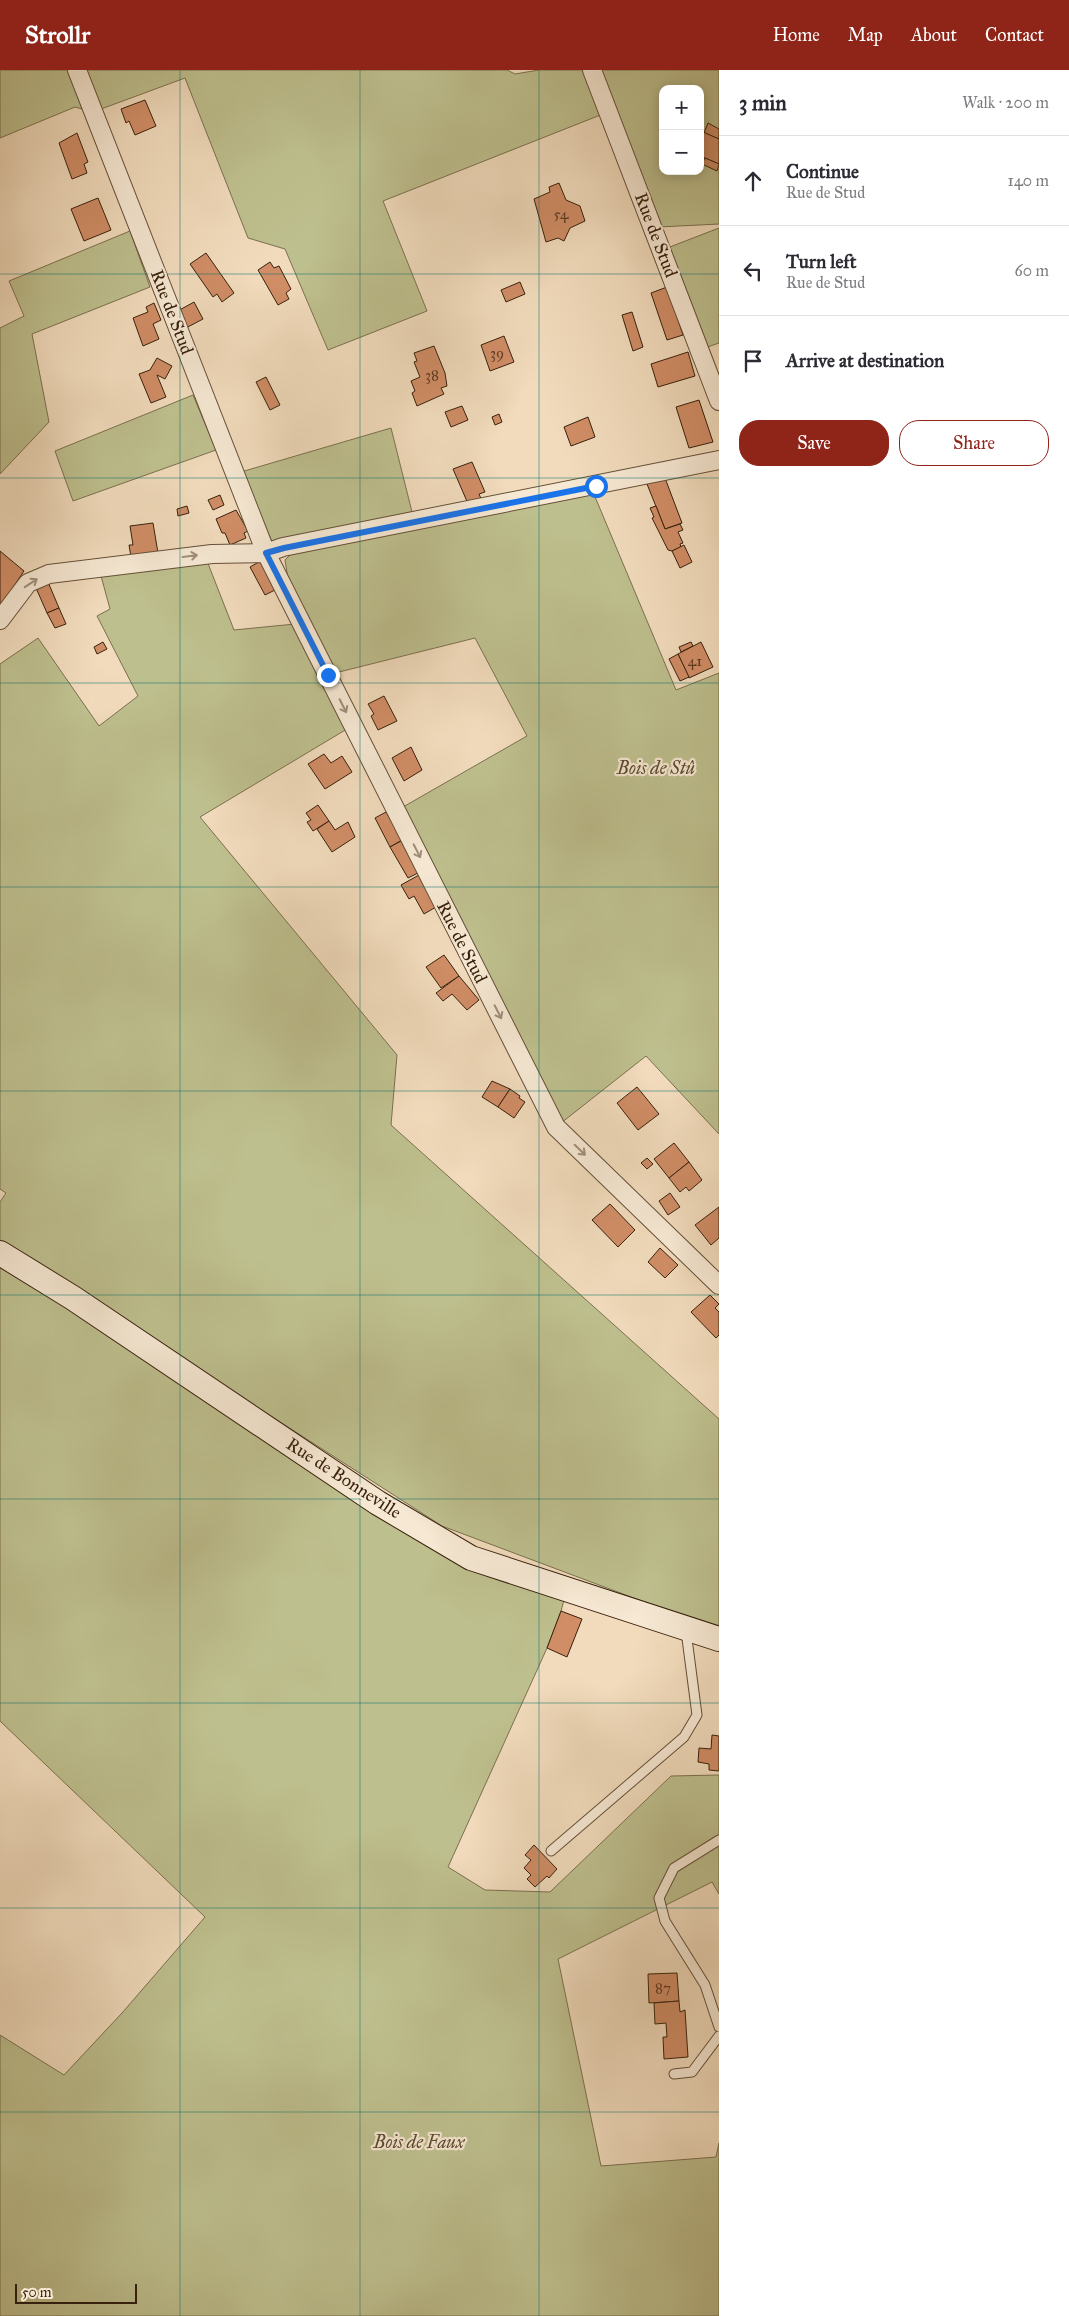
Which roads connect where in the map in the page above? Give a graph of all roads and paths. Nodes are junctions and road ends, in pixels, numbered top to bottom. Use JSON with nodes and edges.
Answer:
{"nodes":[{"id":1,"x":77,"y":70,"type":"edge"},
{"id":2,"x":592,"y":70,"type":"edge"},
{"id":3,"x":719,"y":401,"type":"edge"},
{"id":4,"x":719,"y":460,"type":"edge"},
{"id":5,"x":266,"y":553,"type":"junction"},
{"id":6,"x":0,"y":620,"type":"edge"},
{"id":7,"x":0,"y":1253,"type":"edge"},
{"id":8,"x":719,"y":1285,"type":"edge"},
{"id":9,"x":686,"y":1629,"type":"junction"},
{"id":10,"x":719,"y":1640,"type":"edge"},
{"id":11,"x":719,"y":1840,"type":"edge"},
{"id":12,"x":551,"y":1850,"type":"dead end"},
{"id":13,"x":719,"y":2027,"type":"edge"},
{"id":14,"x":719,"y":2036,"type":"edge"},
{"id":15,"x":674,"y":2074,"type":"dead end"}],
"edges":[{"from":1,"to":5,"type":"street","name":"Rue de Stud"},
{"from":2,"to":3,"type":"street","name":"Rue de Stud"},
{"from":4,"to":5,"type":"street"},
{"from":6,"to":5,"type":"street","one_way":true},
{"from":5,"to":8,"type":"street","name":"Rue de Stud","one_way":true},
{"from":7,"to":9,"type":"street","name":"Rue de Bonneville"},
{"from":9,"to":10,"type":"street","name":"Rue de Bonneville"},
{"from":9,"to":12,"type":"lane"},
{"from":11,"to":13,"type":"lane"},
{"from":14,"to":15,"type":"lane"}]}
